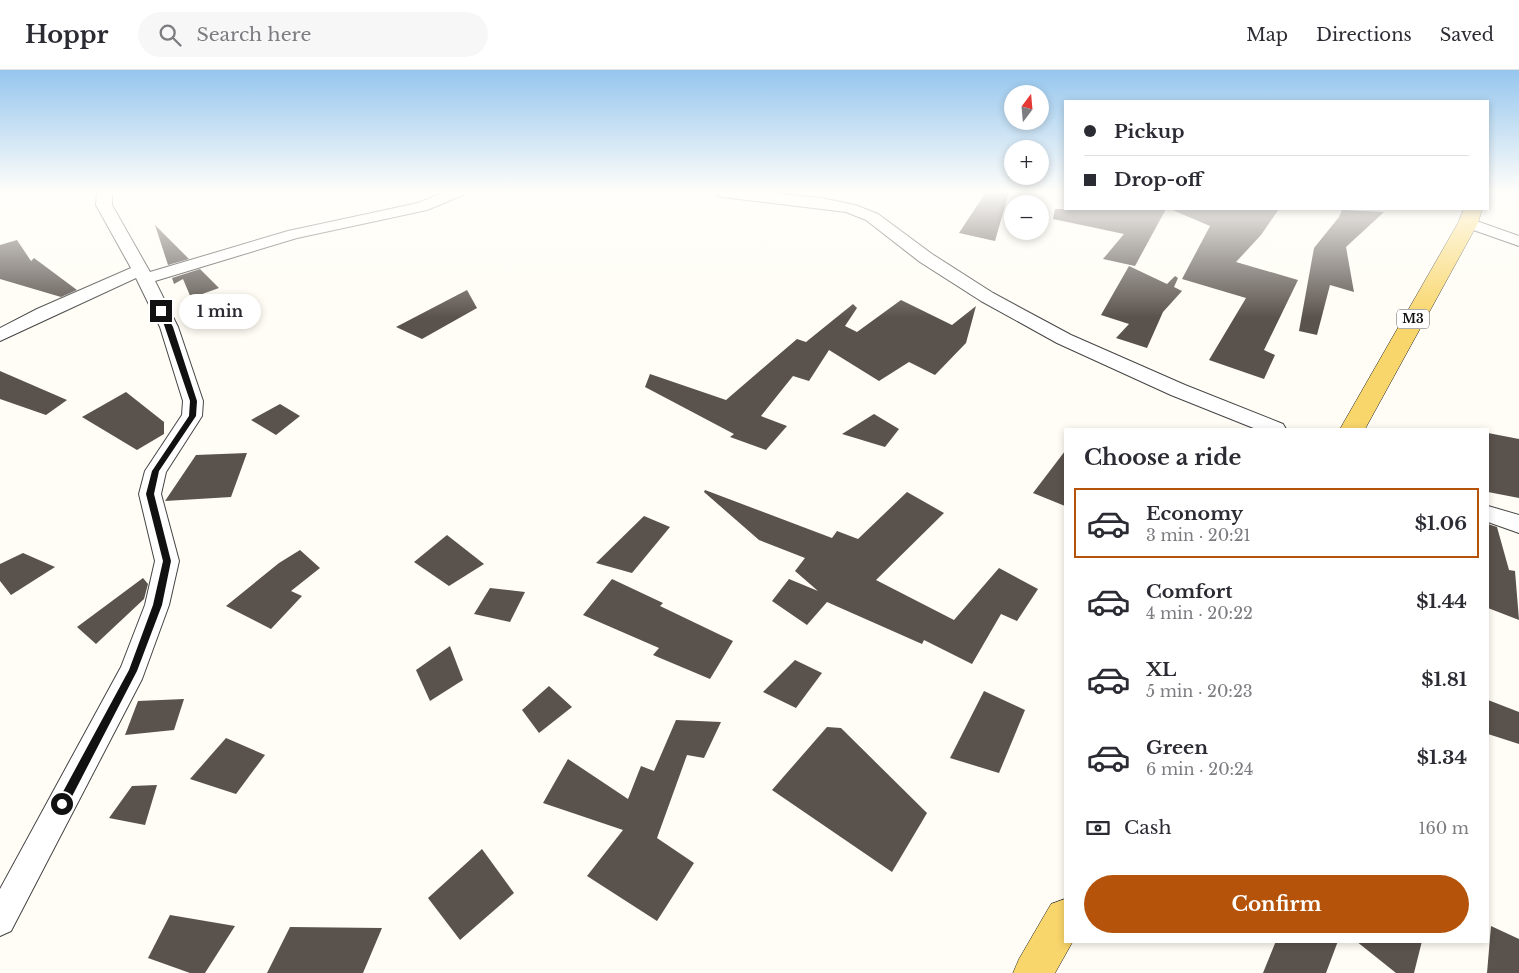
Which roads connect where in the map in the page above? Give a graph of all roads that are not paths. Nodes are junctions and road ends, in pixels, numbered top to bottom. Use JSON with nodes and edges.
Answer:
{"nodes":[{"id":1,"x":120,"y":234,"type":"edge"},
{"id":2,"x":293,"y":234,"type":"edge"},
{"id":3,"x":895,"y":234,"type":"edge"},
{"id":4,"x":1460,"y":234,"type":"edge"},
{"id":5,"x":1506,"y":234,"type":"edge"},
{"id":6,"x":1519,"y":241,"type":"edge"},
{"id":7,"x":143,"y":275,"type":"junction"},
{"id":8,"x":0,"y":335,"type":"edge"},
{"id":9,"x":1273,"y":428,"type":"edge"},
{"id":10,"x":1353,"y":428,"type":"edge"},
{"id":11,"x":1489,"y":514,"type":"edge"},
{"id":12,"x":1519,"y":524,"type":"edge"},
{"id":13,"x":0,"y":920,"type":"edge"},
{"id":14,"x":1064,"y":920,"type":"edge"},
{"id":15,"x":1033,"y":973,"type":"edge"}],
"edges":[{"from":1,"to":7,"type":"street"},
{"from":2,"to":7,"type":"street"},
{"from":3,"to":9,"type":"street"},
{"from":4,"to":10,"type":"main road","number":"M3"},
{"from":5,"to":6,"type":"street"},
{"from":7,"to":8,"type":"street"},
{"from":7,"to":13,"type":"street"},
{"from":11,"to":12,"type":"street"},
{"from":14,"to":15,"type":"main road"}]}
